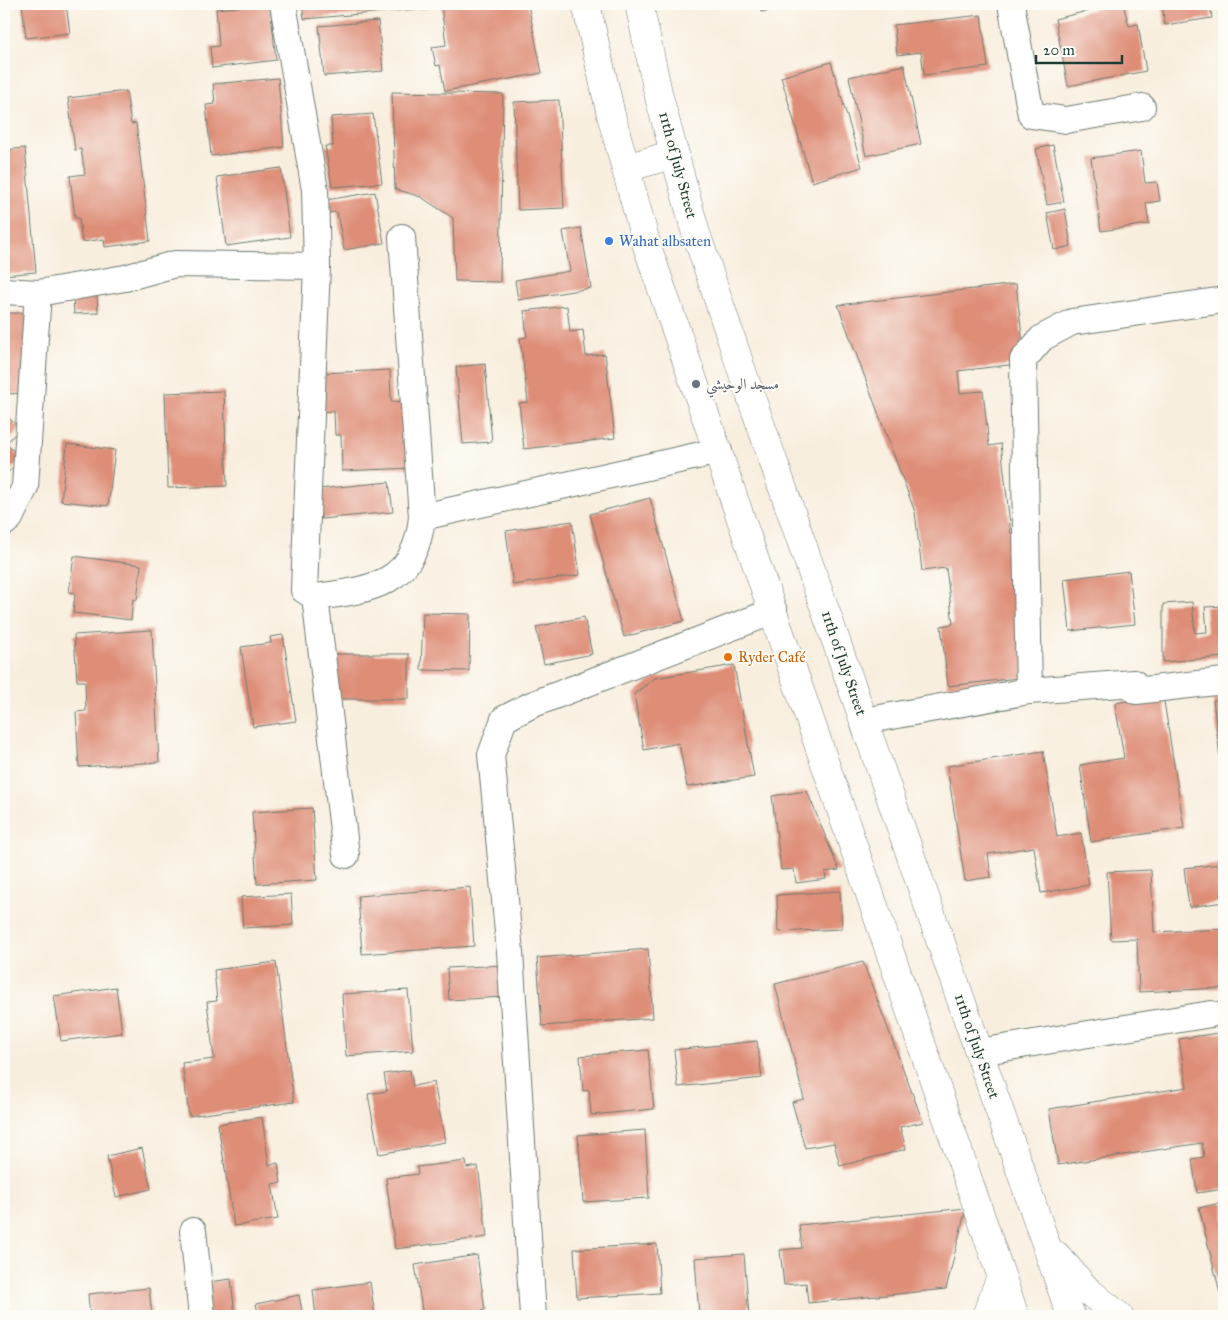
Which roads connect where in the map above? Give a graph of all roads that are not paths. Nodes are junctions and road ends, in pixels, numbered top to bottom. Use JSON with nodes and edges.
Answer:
{"nodes":[{"id":1,"x":283,"y":4,"type":"edge"},
{"id":2,"x":586,"y":4,"type":"edge"},
{"id":3,"x":638,"y":4,"type":"edge"},
{"id":4,"x":1011,"y":4,"type":"edge"},
{"id":5,"x":1142,"y":107,"type":"dead end"},
{"id":6,"x":675,"y":154,"type":"junction"},
{"id":7,"x":626,"y":168,"type":"junction"},
{"id":8,"x":402,"y":236,"type":"dead end"},
{"id":9,"x":317,"y":266,"type":"junction"},
{"id":10,"x":4,"y":291,"type":"edge"},
{"id":11,"x":38,"y":293,"type":"junction"},
{"id":12,"x":1224,"y":300,"type":"edge"},
{"id":13,"x":719,"y":451,"type":"junction"},
{"id":14,"x":422,"y":517,"type":"junction"},
{"id":15,"x":4,"y":523,"type":"edge"},
{"id":16,"x":315,"y":597,"type":"junction"},
{"id":17,"x":774,"y":611,"type":"junction"},
{"id":18,"x":1224,"y":681,"type":"edge"},
{"id":19,"x":1029,"y":691,"type":"junction"},
{"id":20,"x":864,"y":721,"type":"junction"},
{"id":21,"x":346,"y":855,"type":"dead end"},
{"id":22,"x":1211,"y":1014,"type":"dead end"},
{"id":23,"x":979,"y":1052,"type":"junction"},
{"id":24,"x":192,"y":1231,"type":"dead end"},
{"id":25,"x":1046,"y":1242,"type":"junction"},
{"id":26,"x":1001,"y":1276,"type":"junction"},
{"id":27,"x":202,"y":1316,"type":"edge"},
{"id":28,"x":533,"y":1316,"type":"edge"},
{"id":29,"x":986,"y":1316,"type":"edge"},
{"id":30,"x":1015,"y":1316,"type":"edge"},
{"id":31,"x":1071,"y":1316,"type":"edge"},
{"id":32,"x":1120,"y":1316,"type":"edge"}],
"edges":[{"from":1,"to":9,"type":"street"},
{"from":2,"to":7,"type":"highway"},
{"from":3,"to":6,"type":"highway","name":"11th of July Street"},
{"from":4,"to":5,"type":"street"},
{"from":6,"to":7,"type":"highway"},
{"from":6,"to":20,"type":"highway","name":"11th of July Street"},
{"from":7,"to":13,"type":"highway"},
{"from":8,"to":14,"type":"street"},
{"from":9,"to":11,"type":"street"},
{"from":9,"to":16,"type":"street"},
{"from":10,"to":11,"type":"street"},
{"from":11,"to":15,"type":"street"},
{"from":12,"to":19,"type":"street"},
{"from":13,"to":14,"type":"street"},
{"from":13,"to":17,"type":"highway"},
{"from":14,"to":16,"type":"street"},
{"from":16,"to":21,"type":"street"},
{"from":17,"to":26,"type":"highway"},
{"from":17,"to":28,"type":"street"},
{"from":18,"to":19,"type":"street"},
{"from":19,"to":20,"type":"street"},
{"from":20,"to":23,"type":"highway","name":"11th of July Street"},
{"from":22,"to":23,"type":"street"},
{"from":23,"to":25,"type":"highway","name":"11th of July Street"},
{"from":24,"to":27,"type":"street"},
{"from":25,"to":31,"type":"highway","name":"11th of July Street"},
{"from":25,"to":32,"type":"highway"},
{"from":26,"to":29,"type":"highway"},
{"from":26,"to":30,"type":"highway"}]}
